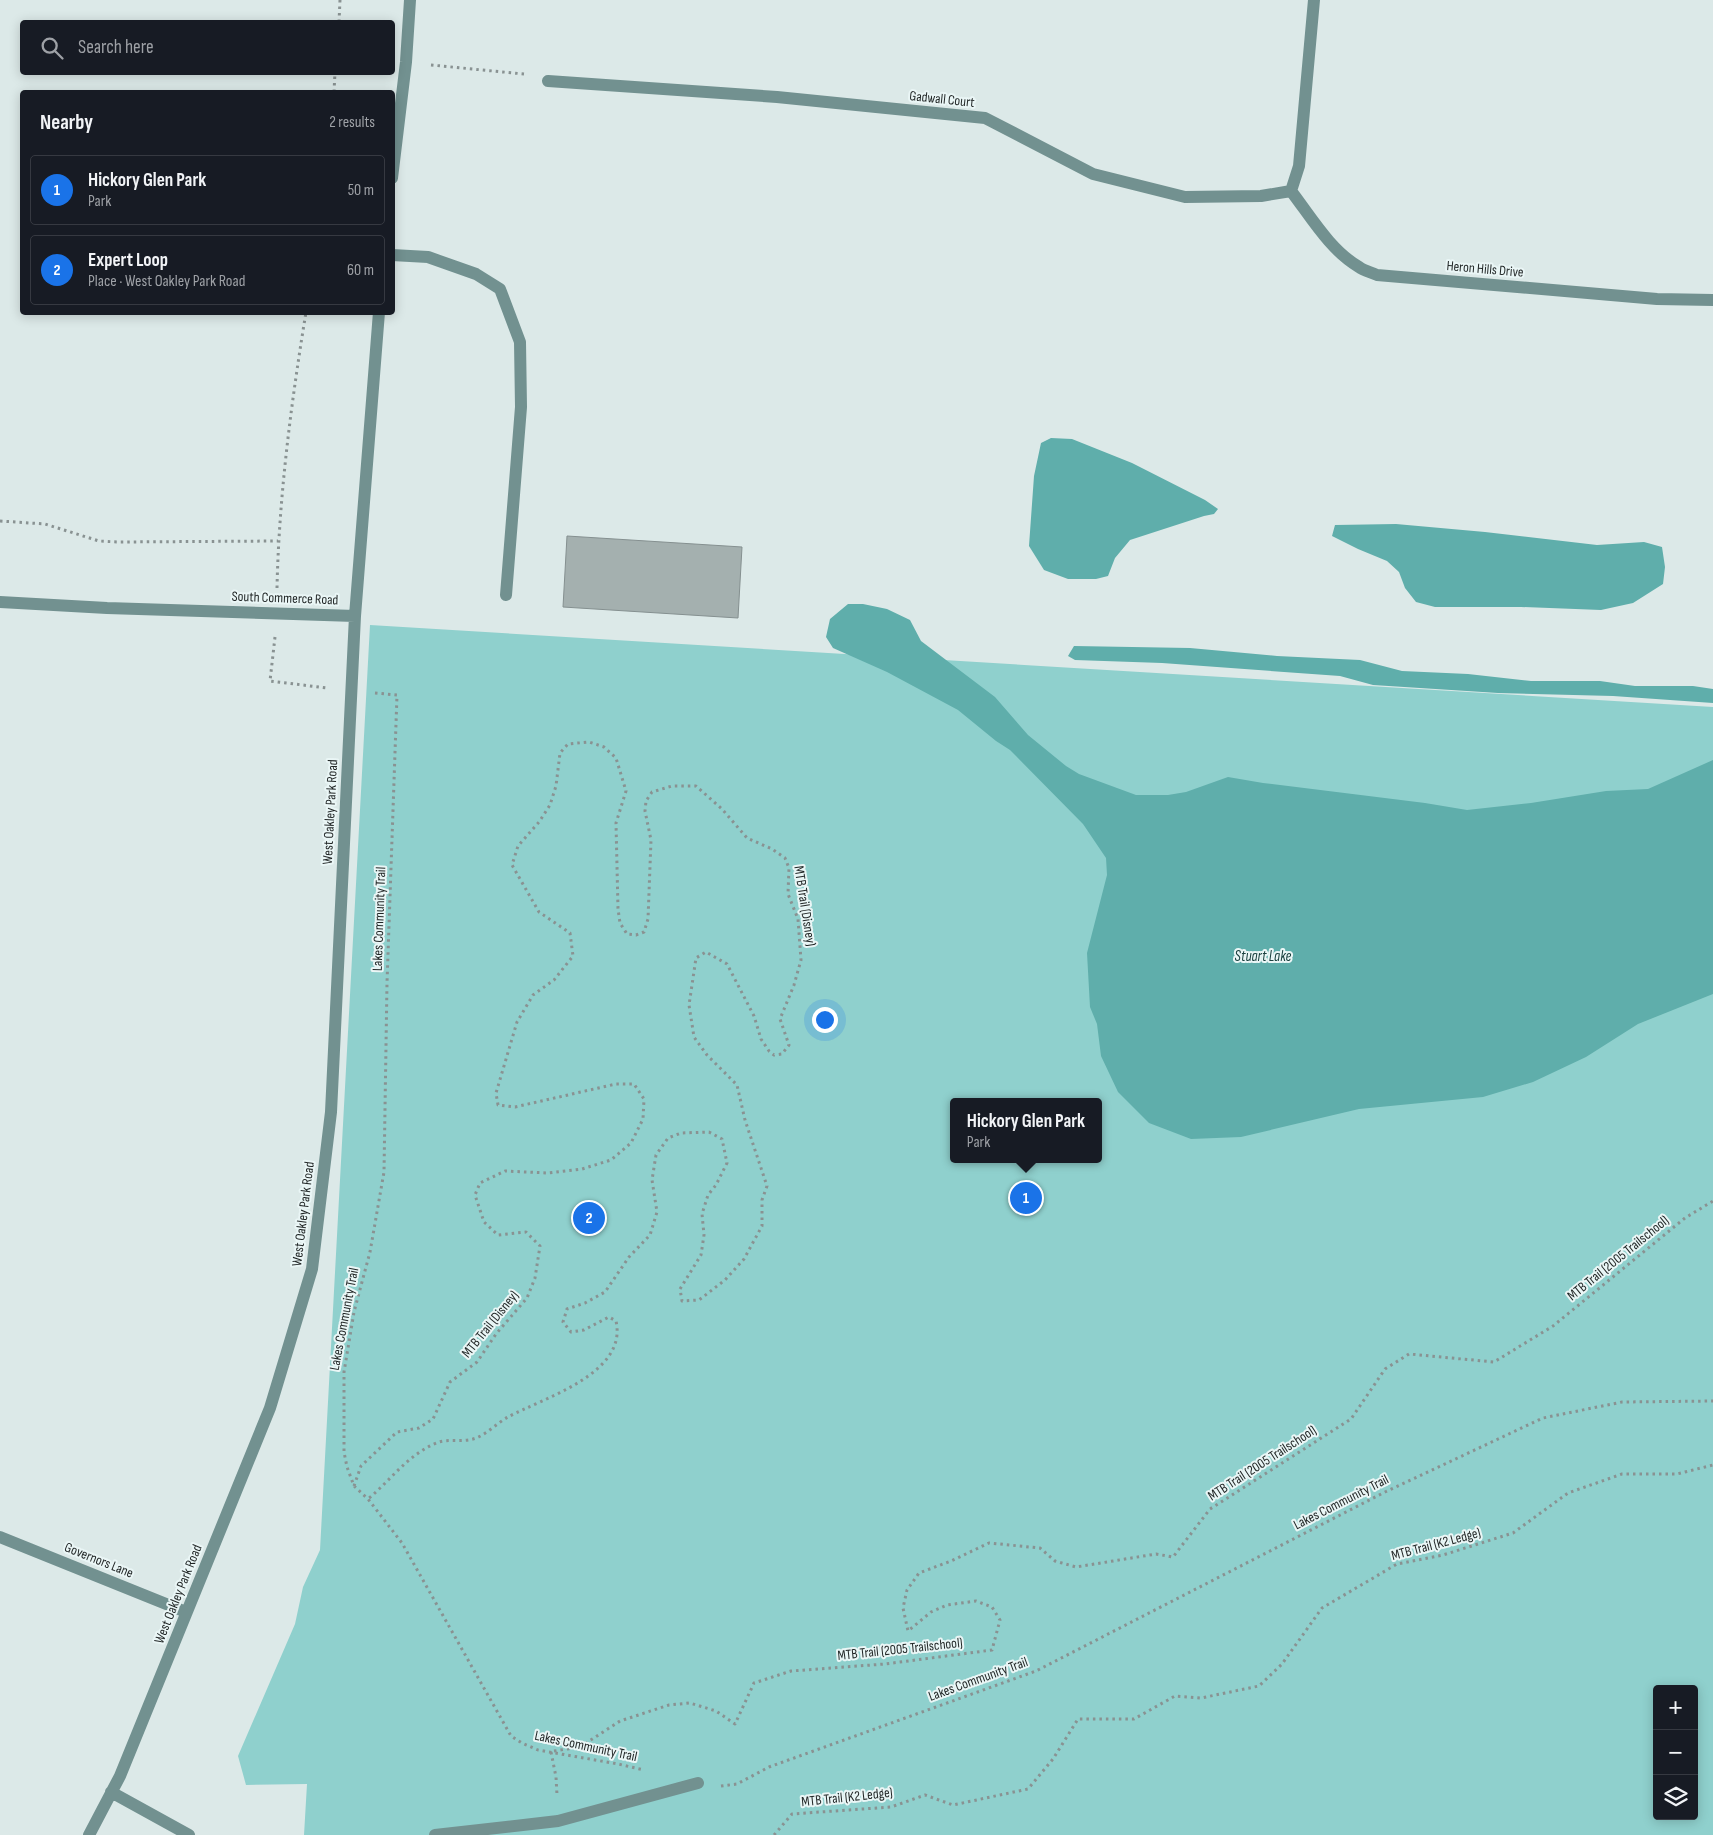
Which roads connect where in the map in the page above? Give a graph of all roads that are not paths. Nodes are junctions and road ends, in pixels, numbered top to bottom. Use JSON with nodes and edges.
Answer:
{"nodes":[{"id":1,"x":410,"y":0,"type":"edge"},
{"id":2,"x":1314,"y":0,"type":"edge"},
{"id":3,"x":548,"y":81,"type":"road end"},
{"id":4,"x":395,"y":153,"type":"edge"},
{"id":5,"x":1291,"y":191,"type":"junction"},
{"id":6,"x":395,"y":254,"type":"edge"},
{"id":7,"x":1713,"y":300,"type":"edge"},
{"id":8,"x":379,"y":315,"type":"edge"},
{"id":9,"x":506,"y":595,"type":"dead end"},
{"id":10,"x":0,"y":602,"type":"edge"},
{"id":11,"x":355,"y":616,"type":"junction"},
{"id":12,"x":0,"y":1537,"type":"edge"},
{"id":13,"x":186,"y":1612,"type":"junction"},
{"id":14,"x":698,"y":1783,"type":"road end"},
{"id":15,"x":112,"y":1792,"type":"junction"},
{"id":16,"x":89,"y":1835,"type":"edge"},
{"id":17,"x":190,"y":1835,"type":"edge"},
{"id":18,"x":435,"y":1835,"type":"edge"}],
"edges":[{"from":1,"to":4,"type":"street"},
{"from":2,"to":5,"type":"street"},
{"from":3,"to":5,"type":"street","name":"Gadwall Court"},
{"from":5,"to":7,"type":"street","name":"Heron Hills Drive"},
{"from":6,"to":9,"type":"street"},
{"from":8,"to":11,"type":"street","name":"South Commerce Road"},
{"from":10,"to":11,"type":"street","name":"South Commerce Road"},
{"from":11,"to":13,"type":"street","name":"West Oakley Park Road"},
{"from":12,"to":13,"type":"street","name":"Governors Lane"},
{"from":13,"to":15,"type":"street","name":"West Oakley Park Road"},
{"from":14,"to":18,"type":"street"},
{"from":15,"to":16,"type":"street","name":"West Oakley Park Road"},
{"from":15,"to":17,"type":"street"}]}
